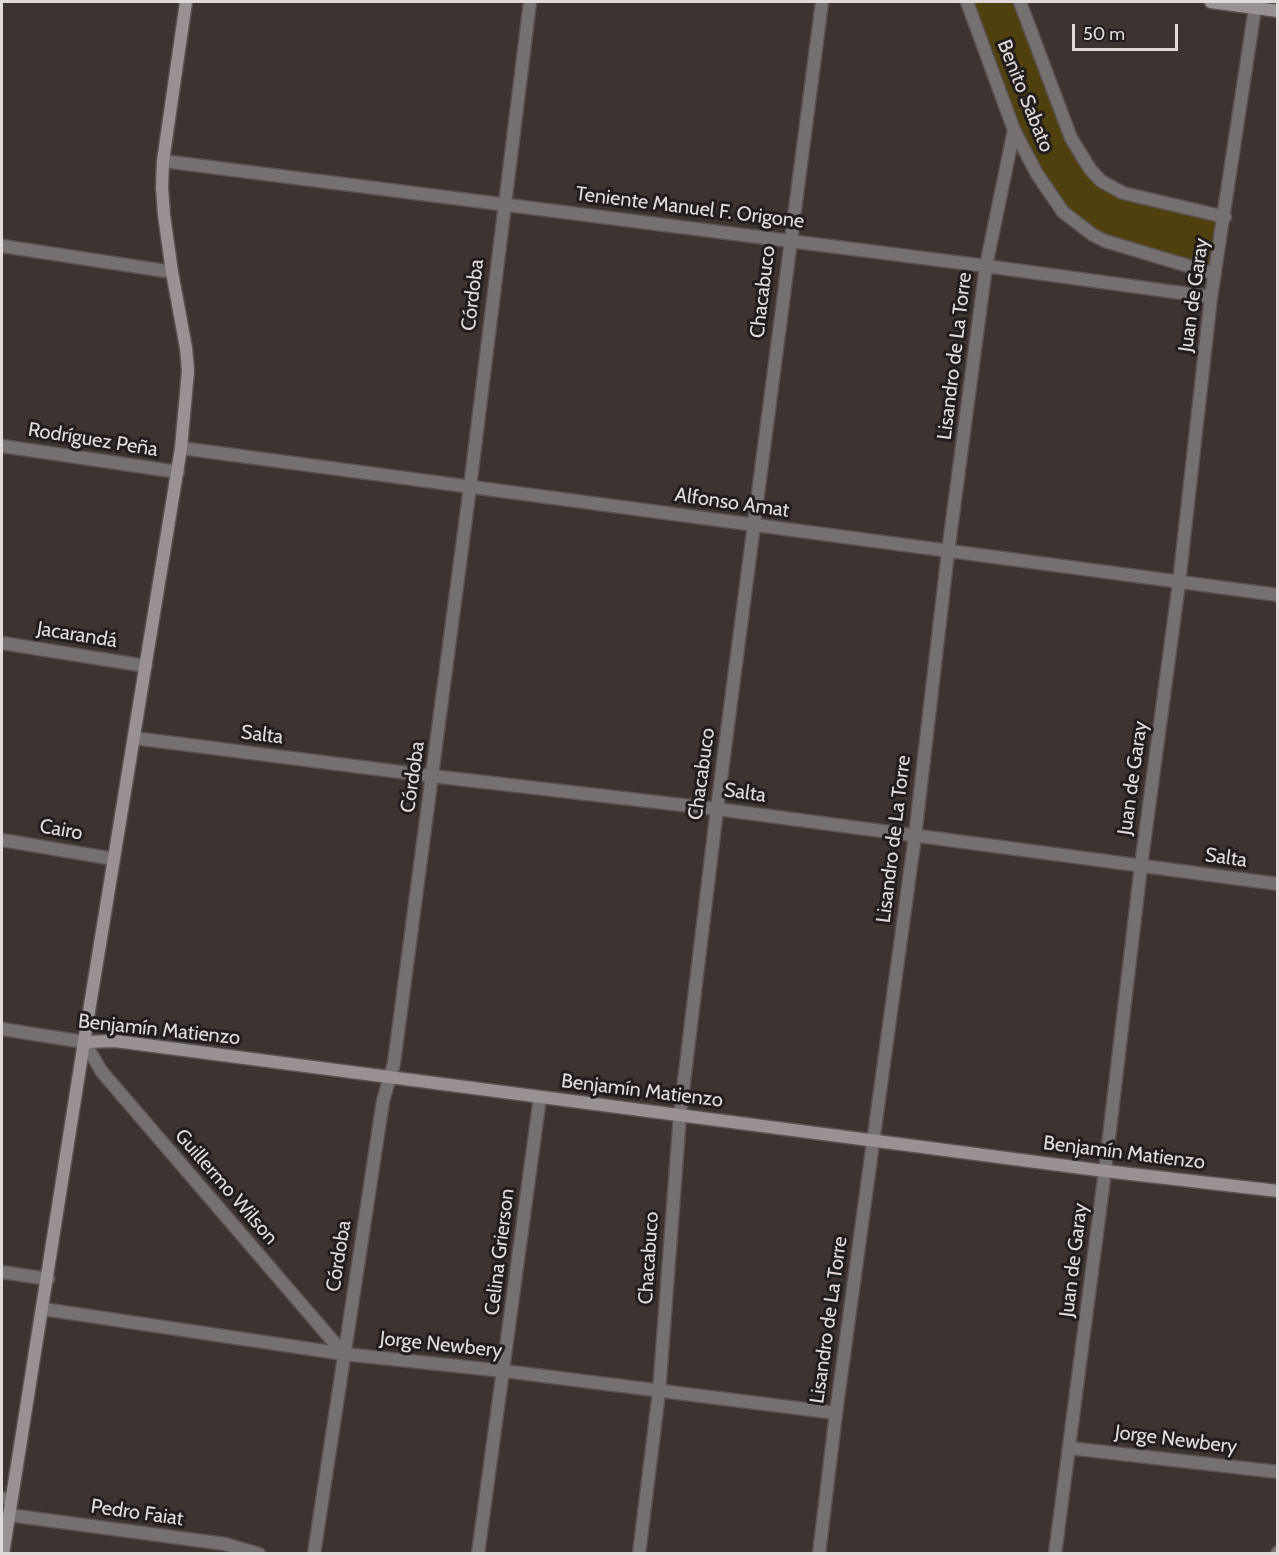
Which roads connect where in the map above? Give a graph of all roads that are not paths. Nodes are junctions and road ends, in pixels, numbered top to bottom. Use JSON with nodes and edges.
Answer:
{"nodes":[{"id":1,"x":186,"y":2,"type":"edge"},
{"id":2,"x":530,"y":2,"type":"edge"},
{"id":3,"x":822,"y":2,"type":"edge"},
{"id":4,"x":967,"y":2,"type":"edge"},
{"id":5,"x":1020,"y":2,"type":"edge"},
{"id":6,"x":1211,"y":2,"type":"edge"},
{"id":7,"x":1255,"y":8,"type":"junction"},
{"id":8,"x":1278,"y":11,"type":"edge"},
{"id":9,"x":1014,"y":130,"type":"junction"},
{"id":10,"x":163,"y":161,"type":"junction"},
{"id":11,"x":504,"y":204,"type":"junction"},
{"id":12,"x":1225,"y":217,"type":"junction"},
{"id":13,"x":789,"y":241,"type":"junction"},
{"id":14,"x":2,"y":246,"type":"edge"},
{"id":15,"x":986,"y":266,"type":"junction"},
{"id":16,"x":172,"y":272,"type":"junction"},
{"id":17,"x":1215,"y":274,"type":"junction"},
{"id":18,"x":1211,"y":297,"type":"junction"},
{"id":19,"x":2,"y":446,"type":"edge"},
{"id":20,"x":182,"y":448,"type":"junction"},
{"id":21,"x":178,"y":472,"type":"junction"},
{"id":22,"x":470,"y":487,"type":"junction"},
{"id":23,"x":755,"y":525,"type":"junction"},
{"id":24,"x":948,"y":552,"type":"junction"},
{"id":25,"x":1179,"y":584,"type":"junction"},
{"id":26,"x":1278,"y":595,"type":"edge"},
{"id":27,"x":2,"y":643,"type":"edge"},
{"id":28,"x":146,"y":666,"type":"junction"},
{"id":29,"x":134,"y":738,"type":"junction"},
{"id":30,"x":432,"y":776,"type":"junction"},
{"id":31,"x":717,"y":808,"type":"junction"},
{"id":32,"x":915,"y":836,"type":"junction"},
{"id":33,"x":2,"y":840,"type":"edge"},
{"id":34,"x":114,"y":859,"type":"junction"},
{"id":35,"x":1141,"y":866,"type":"junction"},
{"id":36,"x":1278,"y":884,"type":"edge"},
{"id":37,"x":2,"y":1029,"type":"edge"},
{"id":38,"x":84,"y":1042,"type":"junction"},
{"id":39,"x":390,"y":1077,"type":"junction"},
{"id":40,"x":540,"y":1097,"type":"junction"},
{"id":41,"x":680,"y":1115,"type":"junction"},
{"id":42,"x":874,"y":1142,"type":"junction"},
{"id":43,"x":1105,"y":1171,"type":"junction"},
{"id":44,"x":1278,"y":1191,"type":"edge"},
{"id":45,"x":2,"y":1272,"type":"edge"},
{"id":46,"x":48,"y":1279,"type":"junction"},
{"id":47,"x":43,"y":1309,"type":"junction"},
{"id":48,"x":345,"y":1354,"type":"junction"},
{"id":49,"x":504,"y":1371,"type":"junction"},
{"id":50,"x":658,"y":1392,"type":"junction"},
{"id":51,"x":836,"y":1413,"type":"junction"},
{"id":52,"x":1070,"y":1448,"type":"junction"},
{"id":53,"x":1278,"y":1472,"type":"edge"},
{"id":54,"x":6,"y":1499,"type":"edge"},
{"id":55,"x":9,"y":1515,"type":"junction"},
{"id":56,"x":3,"y":1554,"type":"edge"},
{"id":57,"x":259,"y":1554,"type":"edge"},
{"id":58,"x":314,"y":1554,"type":"edge"},
{"id":59,"x":478,"y":1554,"type":"edge"},
{"id":60,"x":639,"y":1554,"type":"edge"},
{"id":61,"x":819,"y":1554,"type":"edge"},
{"id":62,"x":1055,"y":1554,"type":"edge"}],
"edges":[{"from":1,"to":10,"type":"main road"},
{"from":2,"to":11,"type":"street","name":"Córdoba"},
{"from":3,"to":13,"type":"street","name":"Chacabuco"},
{"from":4,"to":9,"type":"street","name":"Benito Sabato"},
{"from":5,"to":12,"type":"street","name":"Benito Sabato"},
{"from":6,"to":7,"type":"main road"},
{"from":7,"to":8,"type":"main road"},
{"from":7,"to":12,"type":"street","name":"Juan de Garay"},
{"from":9,"to":15,"type":"street","name":"Lisandro de La Torre"},
{"from":9,"to":17,"type":"street","name":"Benito Sabato"},
{"from":10,"to":11,"type":"street","name":"Teniente Manuel F. Origone"},
{"from":10,"to":16,"type":"main road"},
{"from":11,"to":13,"type":"street","name":"Teniente Manuel F. Origone"},
{"from":11,"to":22,"type":"street","name":"Córdoba"},
{"from":12,"to":17,"type":"street","name":"Juan de Garay"},
{"from":13,"to":15,"type":"street","name":"Teniente Manuel F. Origone"},
{"from":13,"to":23,"type":"street","name":"Chacabuco"},
{"from":14,"to":16,"type":"street"},
{"from":15,"to":18,"type":"street","name":"Teniente Manuel F. Origone"},
{"from":15,"to":24,"type":"street","name":"Lisandro de La Torre"},
{"from":16,"to":20,"type":"main road"},
{"from":17,"to":18,"type":"street","name":"Juan de Garay"},
{"from":18,"to":25,"type":"street","name":"Juan de Garay"},
{"from":19,"to":21,"type":"street","name":"Rodríguez Peña"},
{"from":20,"to":21,"type":"main road"},
{"from":20,"to":22,"type":"street","name":"Alfonso Amat"},
{"from":21,"to":28,"type":"main road"},
{"from":22,"to":23,"type":"street","name":"Alfonso Amat"},
{"from":22,"to":30,"type":"street","name":"Córdoba"},
{"from":23,"to":24,"type":"street","name":"Alfonso Amat"},
{"from":23,"to":31,"type":"street","name":"Chacabuco"},
{"from":24,"to":25,"type":"street","name":"Alfonso Amat"},
{"from":24,"to":32,"type":"street","name":"Lisandro de La Torre"},
{"from":25,"to":26,"type":"street","name":"Alfonso Amat"},
{"from":25,"to":35,"type":"street","name":"Juan de Garay"},
{"from":27,"to":28,"type":"street","name":"Jacarandá"},
{"from":28,"to":29,"type":"main road"},
{"from":29,"to":30,"type":"street","name":"Salta"},
{"from":29,"to":34,"type":"main road"},
{"from":30,"to":31,"type":"street","name":"Salta"},
{"from":30,"to":39,"type":"street","name":"Córdoba"},
{"from":31,"to":32,"type":"street","name":"Salta"},
{"from":31,"to":41,"type":"street","name":"Chacabuco"},
{"from":32,"to":35,"type":"street","name":"Salta"},
{"from":32,"to":42,"type":"street","name":"Lisandro de La Torre"},
{"from":33,"to":34,"type":"street","name":"Cairo"},
{"from":34,"to":38,"type":"main road"},
{"from":35,"to":36,"type":"street","name":"Salta"},
{"from":35,"to":43,"type":"street","name":"Juan de Garay"},
{"from":37,"to":38,"type":"street","name":"Benjamín Matienzo"},
{"from":38,"to":39,"type":"main road","name":"Benjamín Matienzo"},
{"from":38,"to":46,"type":"main road"},
{"from":38,"to":48,"type":"street","name":"Guillermo Wilson"},
{"from":39,"to":40,"type":"main road","name":"Benjamín Matienzo"},
{"from":39,"to":48,"type":"street","name":"Córdoba"},
{"from":40,"to":41,"type":"main road","name":"Benjamín Matienzo"},
{"from":40,"to":49,"type":"street","name":"Celina Grierson"},
{"from":41,"to":42,"type":"main road","name":"Benjamín Matienzo"},
{"from":41,"to":50,"type":"street","name":"Chacabuco"},
{"from":42,"to":43,"type":"main road","name":"Benjamín Matienzo"},
{"from":42,"to":51,"type":"street","name":"Lisandro de La Torre"},
{"from":43,"to":44,"type":"main road","name":"Benjamín Matienzo"},
{"from":43,"to":52,"type":"street","name":"Juan de Garay"},
{"from":45,"to":46,"type":"street"},
{"from":46,"to":47,"type":"main road"},
{"from":47,"to":48,"type":"street","name":"Jorge Newbery"},
{"from":47,"to":54,"type":"main road"},
{"from":48,"to":49,"type":"street","name":"Jorge Newbery"},
{"from":48,"to":58,"type":"street","name":"Córdoba"},
{"from":49,"to":50,"type":"street","name":"Jorge Newbery"},
{"from":49,"to":59,"type":"street","name":"Celina Grierson"},
{"from":50,"to":51,"type":"street","name":"Jorge Newbery"},
{"from":50,"to":60,"type":"street","name":"Chacabuco"},
{"from":51,"to":61,"type":"street","name":"Lisandro de La Torre"},
{"from":52,"to":53,"type":"street","name":"Jorge Newbery"},
{"from":52,"to":62,"type":"street","name":"Juan de Garay"},
{"from":54,"to":55,"type":"main road"},
{"from":55,"to":56,"type":"main road"},
{"from":55,"to":57,"type":"street","name":"Pedro Faiat"}]}
